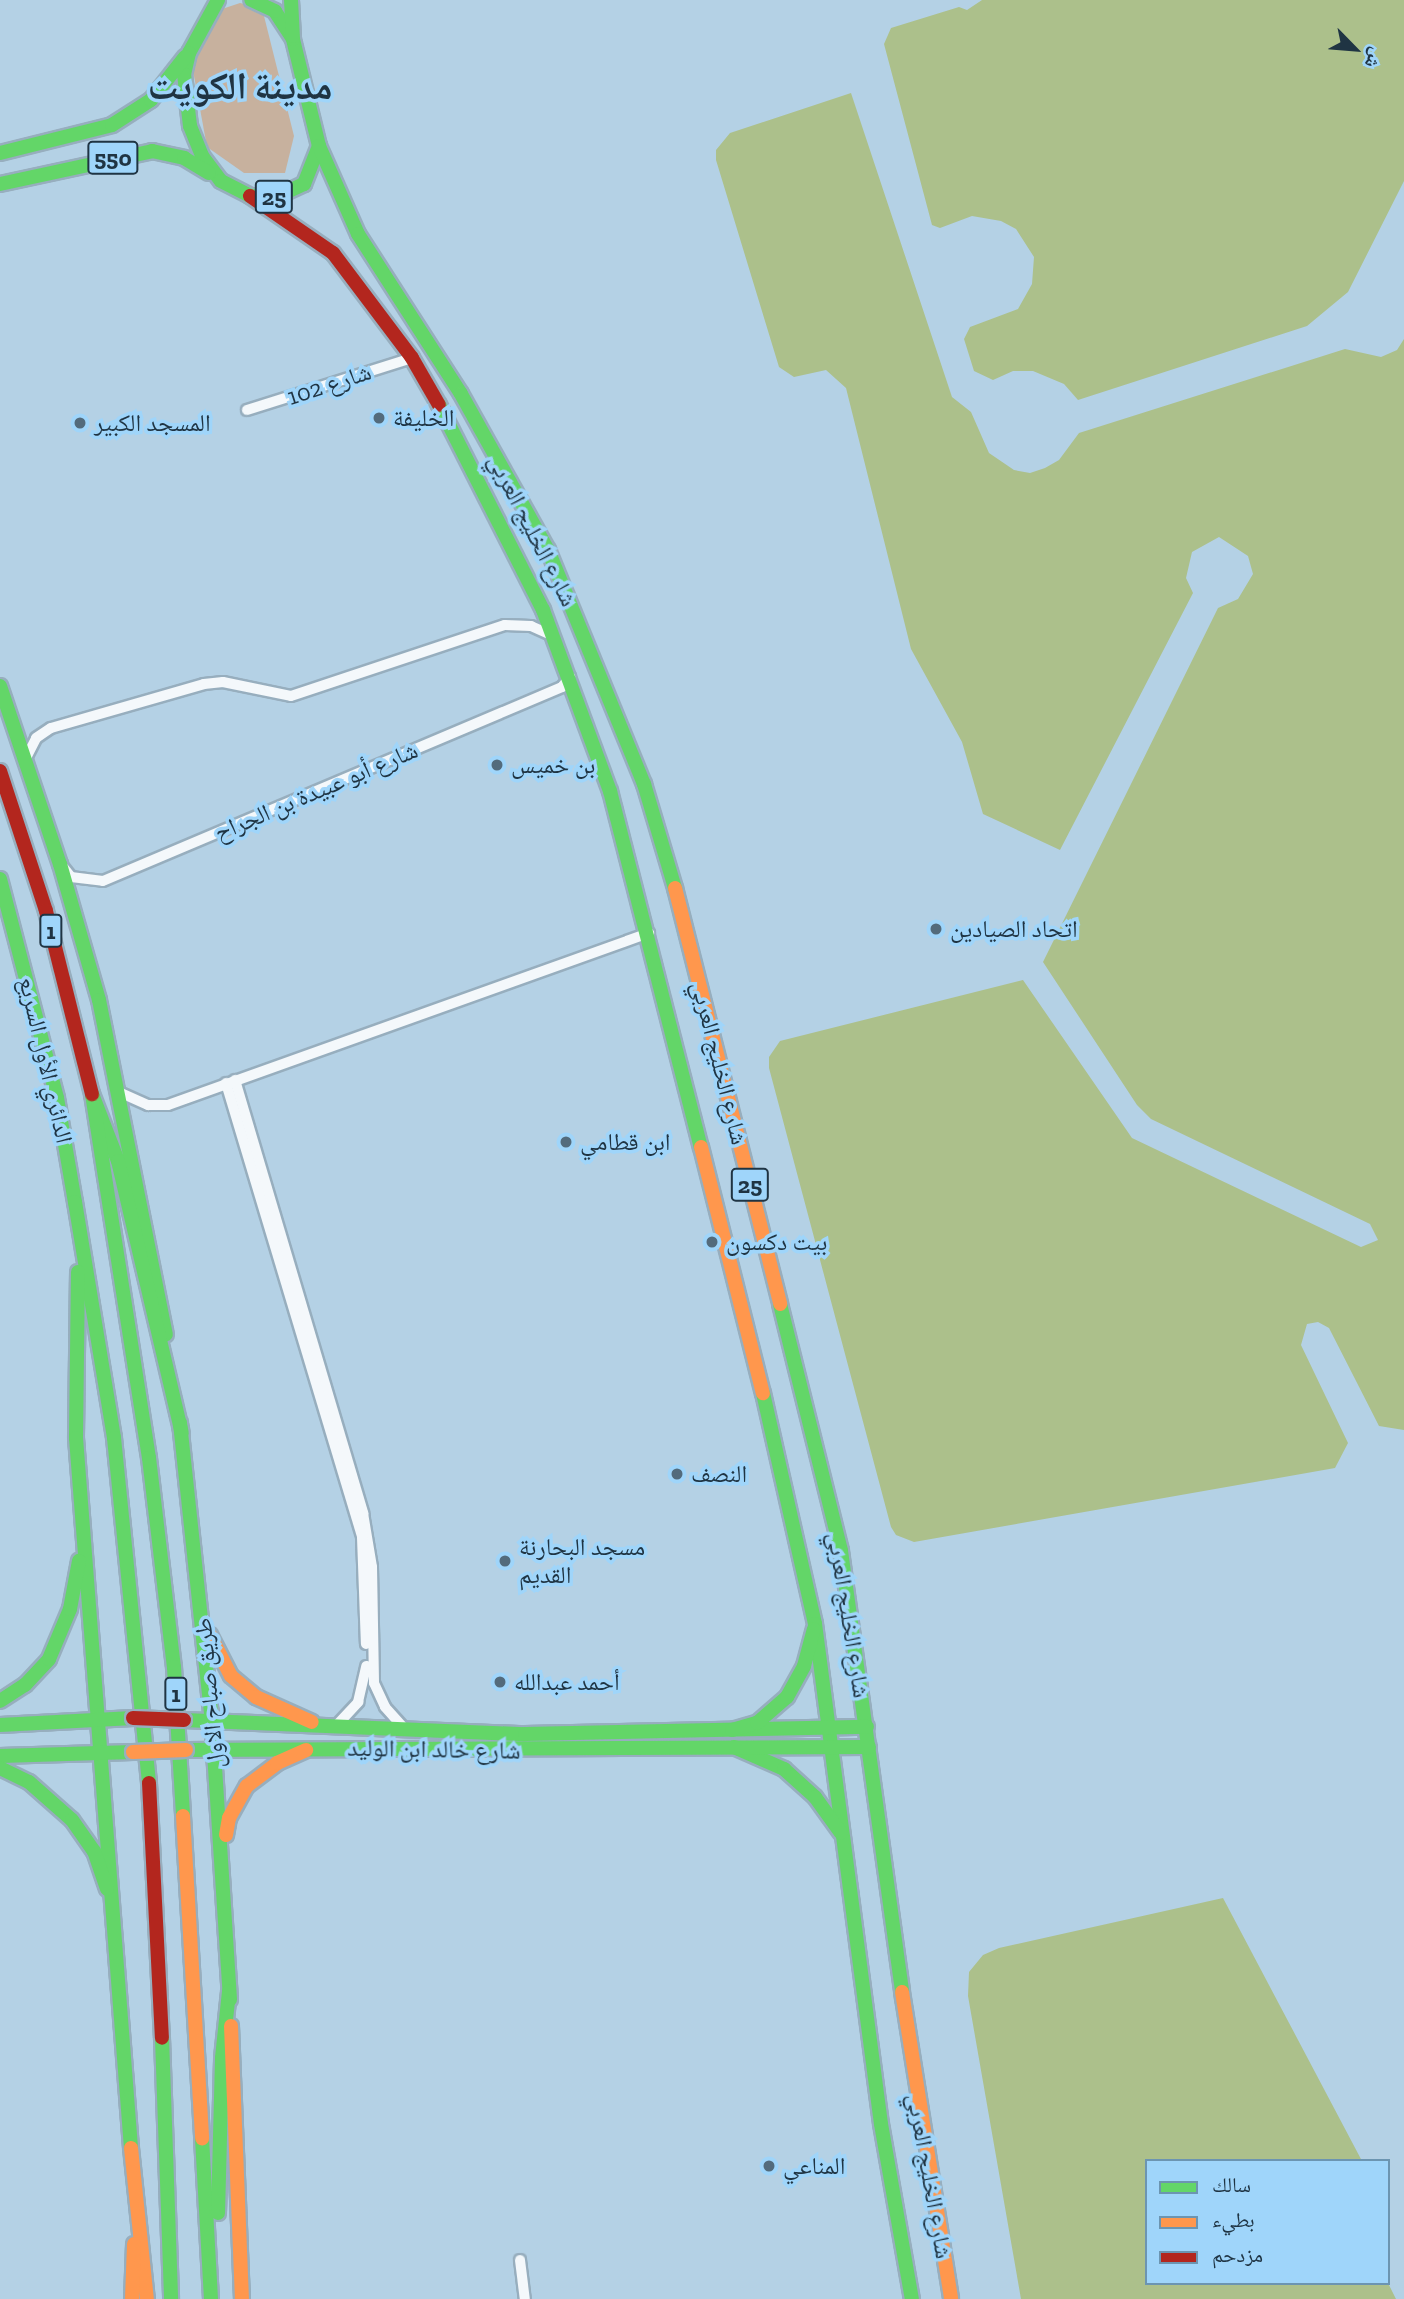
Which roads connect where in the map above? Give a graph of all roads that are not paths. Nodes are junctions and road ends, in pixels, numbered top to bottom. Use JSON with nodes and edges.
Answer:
{"nodes":[{"id":1,"x":232,"y":0,"type":"edge"},
{"id":2,"x":251,"y":0,"type":"edge"},
{"id":3,"x":291,"y":0,"type":"edge"},
{"id":4,"x":215,"y":5,"type":"edge"},
{"id":5,"x":293,"y":38,"type":"junction"},
{"id":6,"x":189,"y":52,"type":"junction"},
{"id":7,"x":37,"y":144,"type":"junction"},
{"id":8,"x":318,"y":146,"type":"junction"},
{"id":9,"x":0,"y":153,"type":"edge"},
{"id":10,"x":221,"y":181,"type":"junction"},
{"id":11,"x":3,"y":183,"type":"edge"},
{"id":12,"x":250,"y":196,"type":"junction"},
{"id":13,"x":412,"y":358,"type":"junction"},
{"id":14,"x":247,"y":411,"type":"dead end"},
{"id":15,"x":556,"y":638,"type":"junction"},
{"id":16,"x":570,"y":677,"type":"junction"},
{"id":17,"x":0,"y":686,"type":"edge"},
{"id":18,"x":26,"y":758,"type":"junction"},
{"id":19,"x":0,"y":771,"type":"edge"},
{"id":20,"x":60,"y":864,"type":"junction"},
{"id":21,"x":0,"y":879,"type":"edge"},
{"id":22,"x":649,"y":933,"type":"junction"},
{"id":23,"x":230,"y":1082,"type":"junction"},
{"id":24,"x":121,"y":1093,"type":"junction"},
{"id":25,"x":92,"y":1094,"type":"junction"},
{"id":26,"x":78,"y":1227,"type":"junction"},
{"id":27,"x":182,"y":1433,"type":"junction"},
{"id":28,"x":83,"y":1533,"type":"junction"},
{"id":29,"x":203,"y":1616,"type":"junction"},
{"id":30,"x":815,"y":1624,"type":"junction"},
{"id":31,"x":370,"y":1675,"type":"junction"},
{"id":32,"x":0,"y":1701,"type":"edge"},
{"id":33,"x":99,"y":1716,"type":"junction"},
{"id":34,"x":212,"y":1721,"type":"junction"},
{"id":35,"x":0,"y":1725,"type":"edge"},
{"id":36,"x":320,"y":1726,"type":"junction"},
{"id":37,"x":336,"y":1726,"type":"junction"},
{"id":38,"x":867,"y":1727,"type":"junction"},
{"id":39,"x":831,"y":1728,"type":"junction"},
{"id":40,"x":405,"y":1730,"type":"junction"},
{"id":41,"x":732,"y":1730,"type":"junction"},
{"id":42,"x":834,"y":1746,"type":"junction"},
{"id":43,"x":313,"y":1747,"type":"junction"},
{"id":44,"x":734,"y":1747,"type":"junction"},
{"id":45,"x":869,"y":1747,"type":"junction"},
{"id":46,"x":214,"y":1750,"type":"junction"},
{"id":47,"x":102,"y":1752,"type":"junction"},
{"id":48,"x":0,"y":1756,"type":"edge"},
{"id":49,"x":0,"y":1768,"type":"edge"},
{"id":50,"x":845,"y":1841,"type":"junction"},
{"id":51,"x":222,"y":1857,"type":"junction"},
{"id":52,"x":117,"y":1923,"type":"junction"},
{"id":53,"x":229,"y":1991,"type":"junction"},
{"id":54,"x":135,"y":2207,"type":"junction"},
{"id":55,"x":520,"y":2260,"type":"dead end"},
{"id":56,"x":211,"y":2279,"type":"junction"},
{"id":57,"x":132,"y":2299,"type":"edge"},
{"id":58,"x":148,"y":2299,"type":"edge"},
{"id":59,"x":171,"y":2299,"type":"edge"},
{"id":60,"x":211,"y":2299,"type":"edge"},
{"id":61,"x":242,"y":2299,"type":"edge"},
{"id":62,"x":525,"y":2299,"type":"edge"},
{"id":63,"x":912,"y":2299,"type":"edge"},
{"id":64,"x":951,"y":2299,"type":"edge"}],
"edges":[{"from":1,"to":4,"type":"main road","number":"25"},
{"from":2,"to":5,"type":"main road","number":"25"},
{"from":3,"to":5,"type":"main road","number":"25"},
{"from":4,"to":6,"type":"main road","number":"25"},
{"from":5,"to":8,"type":"main road","number":"25"},
{"from":6,"to":7,"type":"main road","number":"550"},
{"from":6,"to":10,"type":"main road","number":"25"},
{"from":7,"to":9,"type":"main road","number":"550"},
{"from":7,"to":11,"type":"main road"},
{"from":8,"to":12,"type":"main road","number":"25"},
{"from":8,"to":38,"type":"main road","name":"شارع الخليج العربي","number":"25"},
{"from":10,"to":11,"type":"main road","number":"550"},
{"from":10,"to":12,"type":"main road","number":"25"},
{"from":12,"to":13,"type":"main road","name":"شارع الخليج العربي","number":"25"},
{"from":13,"to":14,"type":"street","name":"شارع 102"},
{"from":13,"to":15,"type":"main road","name":"شارع الخليج العربي","number":"25"},
{"from":15,"to":16,"type":"main road","name":"شارع الخليج العربي","number":"25"},
{"from":15,"to":18,"type":"street"},
{"from":16,"to":20,"type":"street","name":"شارع أبو عبيدة بن الجراح"},
{"from":16,"to":22,"type":"main road","name":"شارع الخليج العربي","number":"25"},
{"from":17,"to":18,"type":"main road"},
{"from":18,"to":20,"type":"main road"},
{"from":19,"to":25,"type":"main road","name":"الدائري الأول السريع","number":"1"},
{"from":20,"to":24,"type":"main road"},
{"from":21,"to":26,"type":"main road","name":"الدائري الأول السريع","number":"1"},
{"from":22,"to":23,"type":"street"},
{"from":22,"to":30,"type":"main road","name":"شارع الخليج العربي","number":"25"},
{"from":23,"to":24,"type":"street"},
{"from":23,"to":31,"type":"street"},
{"from":24,"to":27,"type":"main road","name":"طريق صباح الاول"},
{"from":25,"to":27,"type":"main road"},
{"from":25,"to":56,"type":"main road","name":"طريق صباح الاول","number":"1"},
{"from":26,"to":28,"type":"main road"},
{"from":26,"to":59,"type":"main road","number":"1"},
{"from":27,"to":29,"type":"main road","name":"طريق صباح الاول"},
{"from":28,"to":32,"type":"main road"},
{"from":28,"to":33,"type":"main road"},
{"from":29,"to":34,"type":"main road","name":"طريق صباح الاول"},
{"from":29,"to":36,"type":"main road"},
{"from":30,"to":39,"type":"main road","name":"شارع الخليج العربي","number":"25"},
{"from":30,"to":41,"type":"main road"},
{"from":31,"to":37,"type":"street"},
{"from":31,"to":40,"type":"street"},
{"from":33,"to":34,"type":"main road","name":"شارع خالد ابن الوليد","bridge":true},
{"from":33,"to":35,"type":"main road","name":"شارع خالد ابن الوليد"},
{"from":33,"to":47,"type":"main road"},
{"from":34,"to":36,"type":"main road","name":"شارع خالد ابن الوليد"},
{"from":34,"to":46,"type":"main road","name":"طريق صباح الاول"},
{"from":36,"to":37,"type":"main road","name":"شارع خالد ابن الوليد"},
{"from":37,"to":40,"type":"main road","name":"شارع خالد ابن الوليد"},
{"from":38,"to":39,"type":"main road","name":"شارع خالد ابن الوليد"},
{"from":38,"to":45,"type":"main road","name":"شارع الخليج العربي","number":"25"},
{"from":39,"to":41,"type":"main road","name":"شارع خالد ابن الوليد"},
{"from":39,"to":42,"type":"main road","name":"شارع الخليج العربي","number":"25"},
{"from":40,"to":41,"type":"main road","name":"شارع خالد ابن الوليد"},
{"from":42,"to":44,"type":"main road","name":"شارع خالد ابن الوليد"},
{"from":42,"to":45,"type":"main road","name":"شارع خالد ابن الوليد"},
{"from":42,"to":50,"type":"main road","name":"شارع الخليج العربي","number":"25"},
{"from":43,"to":44,"type":"main road","name":"شارع خالد ابن الوليد"},
{"from":43,"to":46,"type":"main road","name":"شارع خالد ابن الوليد"},
{"from":43,"to":51,"type":"main road"},
{"from":44,"to":50,"type":"main road"},
{"from":45,"to":64,"type":"main road","name":"شارع الخليج العربي","number":"25"},
{"from":46,"to":47,"type":"main road","name":"شارع خالد ابن الوليد","bridge":true},
{"from":46,"to":51,"type":"main road","name":"طريق صباح الاول"},
{"from":47,"to":48,"type":"main road","name":"شارع خالد ابن الوليد"},
{"from":47,"to":52,"type":"main road"},
{"from":49,"to":52,"type":"main road"},
{"from":50,"to":63,"type":"main road","name":"شارع الخليج العربي","number":"25"},
{"from":51,"to":53,"type":"main road","name":"طريق صباح الاول"},
{"from":52,"to":54,"type":"main road"},
{"from":53,"to":56,"type":"main road"},
{"from":53,"to":61,"type":"main road","name":"طريق صباح الاول"},
{"from":54,"to":57,"type":"main road"},
{"from":54,"to":58,"type":"main road"},
{"from":55,"to":62,"type":"street"},
{"from":56,"to":60,"type":"main road","name":"طريق صباح الاول","number":"1"}]}
